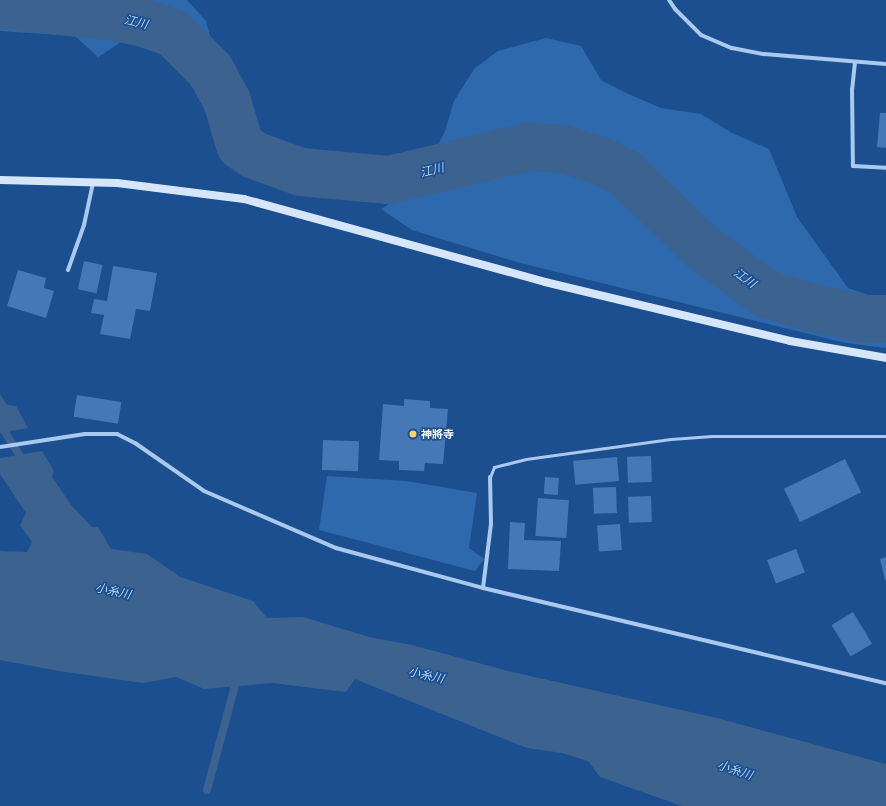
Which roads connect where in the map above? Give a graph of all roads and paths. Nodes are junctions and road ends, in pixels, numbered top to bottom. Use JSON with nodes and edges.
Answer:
{"nodes":[{"id":1,"x":670,"y":0,"type":"edge"},
{"id":2,"x":855,"y":62,"type":"junction"},
{"id":3,"x":886,"y":64,"type":"edge"},
{"id":4,"x":886,"y":168,"type":"edge"},
{"id":5,"x":0,"y":180,"type":"edge"},
{"id":6,"x":94,"y":182,"type":"junction"},
{"id":7,"x":68,"y":270,"type":"dead end"},
{"id":8,"x":886,"y":358,"type":"edge"},
{"id":9,"x":886,"y":436,"type":"edge"},
{"id":10,"x":0,"y":447,"type":"edge"},
{"id":11,"x":490,"y":477,"type":"joint"},
{"id":12,"x":483,"y":588,"type":"junction"},
{"id":13,"x":886,"y":683,"type":"edge"}],
"edges":[{"from":1,"to":2,"type":"street"},
{"from":2,"to":3,"type":"street"},
{"from":2,"to":4,"type":"street"},
{"from":5,"to":6,"type":"street"},
{"from":6,"to":7,"type":"street"},
{"from":6,"to":8,"type":"street"},
{"from":9,"to":11,"type":"lane"},
{"from":10,"to":12,"type":"street"},
{"from":11,"to":12,"type":"street"},
{"from":12,"to":13,"type":"street"}]}
